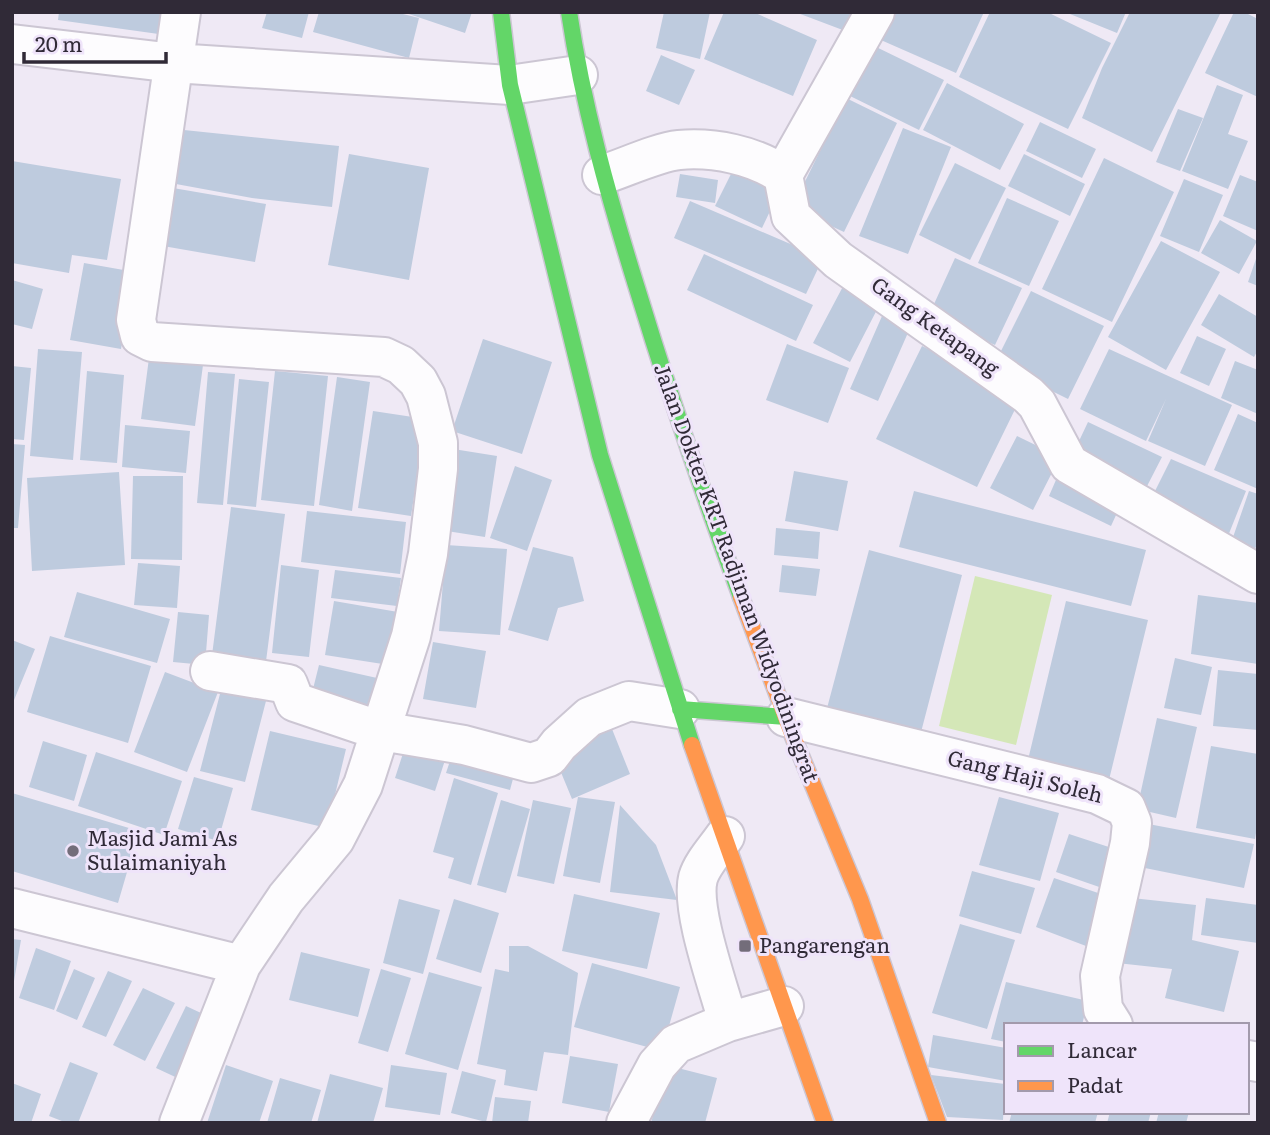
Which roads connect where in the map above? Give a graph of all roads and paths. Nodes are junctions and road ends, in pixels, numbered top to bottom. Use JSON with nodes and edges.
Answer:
{"nodes":[{"id":1,"x":181,"y":12,"type":"edge"},
{"id":2,"x":501,"y":12,"type":"edge"},
{"id":3,"x":569,"y":12,"type":"edge"},
{"id":4,"x":874,"y":12,"type":"edge"},
{"id":5,"x":12,"y":44,"type":"edge"},
{"id":6,"x":174,"y":63,"type":"junction"},
{"id":7,"x":578,"y":75,"type":"junction"},
{"id":8,"x":510,"y":85,"type":"junction"},
{"id":9,"x":602,"y":175,"type":"junction"},
{"id":10,"x":783,"y":175,"type":"junction"},
{"id":11,"x":1258,"y":574,"type":"edge"},
{"id":12,"x":210,"y":671,"type":"dead end"},
{"id":13,"x":680,"y":709,"type":"junction"},
{"id":14,"x":786,"y":717,"type":"junction"},
{"id":15,"x":381,"y":731,"type":"junction"},
{"id":16,"x":725,"y":836,"type":"junction"},
{"id":17,"x":12,"y":908,"type":"edge"},
{"id":18,"x":241,"y":965,"type":"junction"},
{"id":19,"x":784,"y":1006,"type":"junction"},
{"id":20,"x":728,"y":1022,"type":"junction"},
{"id":21,"x":1112,"y":1023,"type":"edge"},
{"id":22,"x":179,"y":1123,"type":"edge"},
{"id":23,"x":626,"y":1123,"type":"edge"},
{"id":24,"x":825,"y":1123,"type":"edge"},
{"id":25,"x":938,"y":1123,"type":"edge"}],
"edges":[{"from":1,"to":6,"type":"street"},
{"from":2,"to":8,"type":"main road"},
{"from":3,"to":7,"type":"main road","name":"Jalan Dokter KRT Radjiman Widyodiningrat"},
{"from":4,"to":10,"type":"street"},
{"from":5,"to":6,"type":"street"},
{"from":6,"to":8,"type":"street"},
{"from":6,"to":15,"type":"street"},
{"from":7,"to":8,"type":"street"},
{"from":7,"to":9,"type":"main road","name":"Jalan Dokter KRT Radjiman Widyodiningrat"},
{"from":8,"to":13,"type":"main road"},
{"from":9,"to":10,"type":"street"},
{"from":9,"to":14,"type":"main road","name":"Jalan Dokter KRT Radjiman Widyodiningrat"},
{"from":10,"to":11,"type":"street","name":"Gang Ketapang"},
{"from":12,"to":15,"type":"street"},
{"from":13,"to":14,"type":"main road"},
{"from":13,"to":15,"type":"street"},
{"from":13,"to":16,"type":"main road"},
{"from":14,"to":21,"type":"street","name":"Gang Haji Soleh"},
{"from":14,"to":25,"type":"main road","name":"Jalan Dokter KRT Radjiman Widyodiningrat"},
{"from":15,"to":18,"type":"street"},
{"from":16,"to":19,"type":"main road"},
{"from":16,"to":20,"type":"street"},
{"from":17,"to":18,"type":"street"},
{"from":18,"to":22,"type":"street"},
{"from":19,"to":20,"type":"street"},
{"from":19,"to":24,"type":"main road"},
{"from":20,"to":23,"type":"street"}]}
